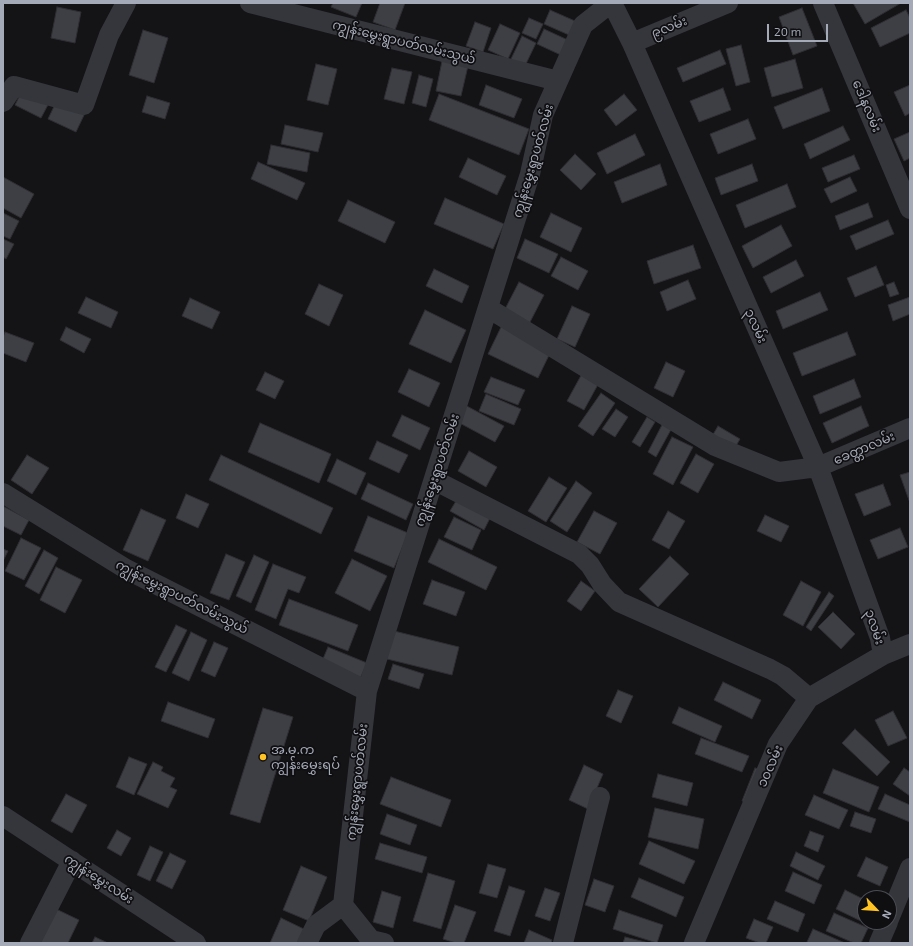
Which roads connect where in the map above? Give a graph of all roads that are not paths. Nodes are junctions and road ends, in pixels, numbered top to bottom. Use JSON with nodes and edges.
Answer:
{"nodes":[{"id":1,"x":126,"y":3,"type":"edge"},
{"id":2,"x":250,"y":3,"type":"edge"},
{"id":3,"x":612,"y":3,"type":"edge"},
{"id":4,"x":728,"y":3,"type":"edge"},
{"id":5,"x":823,"y":3,"type":"edge"},
{"id":6,"x":632,"y":42,"type":"junction"},
{"id":7,"x":558,"y":81,"type":"junction"},
{"id":8,"x":3,"y":102,"type":"edge"},
{"id":9,"x":910,"y":209,"type":"edge"},
{"id":10,"x":488,"y":308,"type":"junction"},
{"id":11,"x":910,"y":428,"type":"edge"},
{"id":12,"x":818,"y":467,"type":"junction"},
{"id":13,"x":434,"y":480,"type":"junction"},
{"id":14,"x":3,"y":493,"type":"edge"},
{"id":15,"x":910,"y":644,"type":"edge"},
{"id":16,"x":883,"y":655,"type":"junction"},
{"id":17,"x":366,"y":691,"type":"junction"},
{"id":18,"x":809,"y":698,"type":"junction"},
{"id":19,"x":600,"y":797,"type":"dead end"},
{"id":20,"x":3,"y":816,"type":"edge"},
{"id":21,"x":72,"y":861,"type":"junction"},
{"id":22,"x":910,"y":868,"type":"edge"},
{"id":23,"x":897,"y":899,"type":"edge"},
{"id":24,"x":344,"y":905,"type":"junction"},
{"id":25,"x":885,"y":930,"type":"edge"},
{"id":26,"x":30,"y":943,"type":"edge"},
{"id":27,"x":196,"y":943,"type":"edge"},
{"id":28,"x":307,"y":943,"type":"edge"},
{"id":29,"x":384,"y":943,"type":"edge"},
{"id":30,"x":563,"y":943,"type":"edge"},
{"id":31,"x":694,"y":943,"type":"edge"},
{"id":32,"x":879,"y":943,"type":"edge"}],
"edges":[{"from":1,"to":8,"type":"street"},
{"from":2,"to":7,"type":"street","name":"ကျွန်းမွှေးရွာပတ်လမ်းသွယ်"},
{"from":3,"to":6,"type":"street","name":"၃လမ်း"},
{"from":3,"to":7,"type":"street","name":"ကျွန်းမွှေးရွာပတ်လမ်း"},
{"from":4,"to":6,"type":"street","name":"၉လမ်း"},
{"from":5,"to":9,"type":"street","name":"ဒေါနလမ်း"},
{"from":6,"to":12,"type":"street","name":"၃လမ်း"},
{"from":7,"to":10,"type":"street","name":"ကျွန်းမွှေးရွာပတ်လမ်း"},
{"from":10,"to":12,"type":"street","name":"ခေတ္တာလမ်း"},
{"from":10,"to":13,"type":"street","name":"ကျွန်းမွှေးရွာပတ်လမ်း"},
{"from":11,"to":12,"type":"street","name":"ခေတ္တာလမ်း"},
{"from":12,"to":16,"type":"street","name":"၃လမ်း"},
{"from":13,"to":17,"type":"street","name":"ကျွန်းမွှေးရွာပတ်လမ်း"},
{"from":13,"to":18,"type":"street"},
{"from":14,"to":17,"type":"street","name":"ကျွန်းမွှေးရွာပတ်လမ်းသွယ်"},
{"from":15,"to":16,"type":"street","name":"၁၀လမ်း"},
{"from":16,"to":18,"type":"street","name":"၁၀လမ်း"},
{"from":17,"to":24,"type":"street","name":"ကျွန်းမွှေးရွာပတ်လမ်း"},
{"from":18,"to":31,"type":"street","name":"၁၀လမ်း"},
{"from":19,"to":30,"type":"street"},
{"from":20,"to":21,"type":"street","name":"ကျွန်းမွှေးလမ်း"},
{"from":21,"to":26,"type":"street"},
{"from":21,"to":27,"type":"street","name":"ကျွန်းမွှေးလမ်း"},
{"from":22,"to":23,"type":"street"},
{"from":24,"to":28,"type":"street"},
{"from":24,"to":29,"type":"street"},
{"from":25,"to":32,"type":"street"}]}
